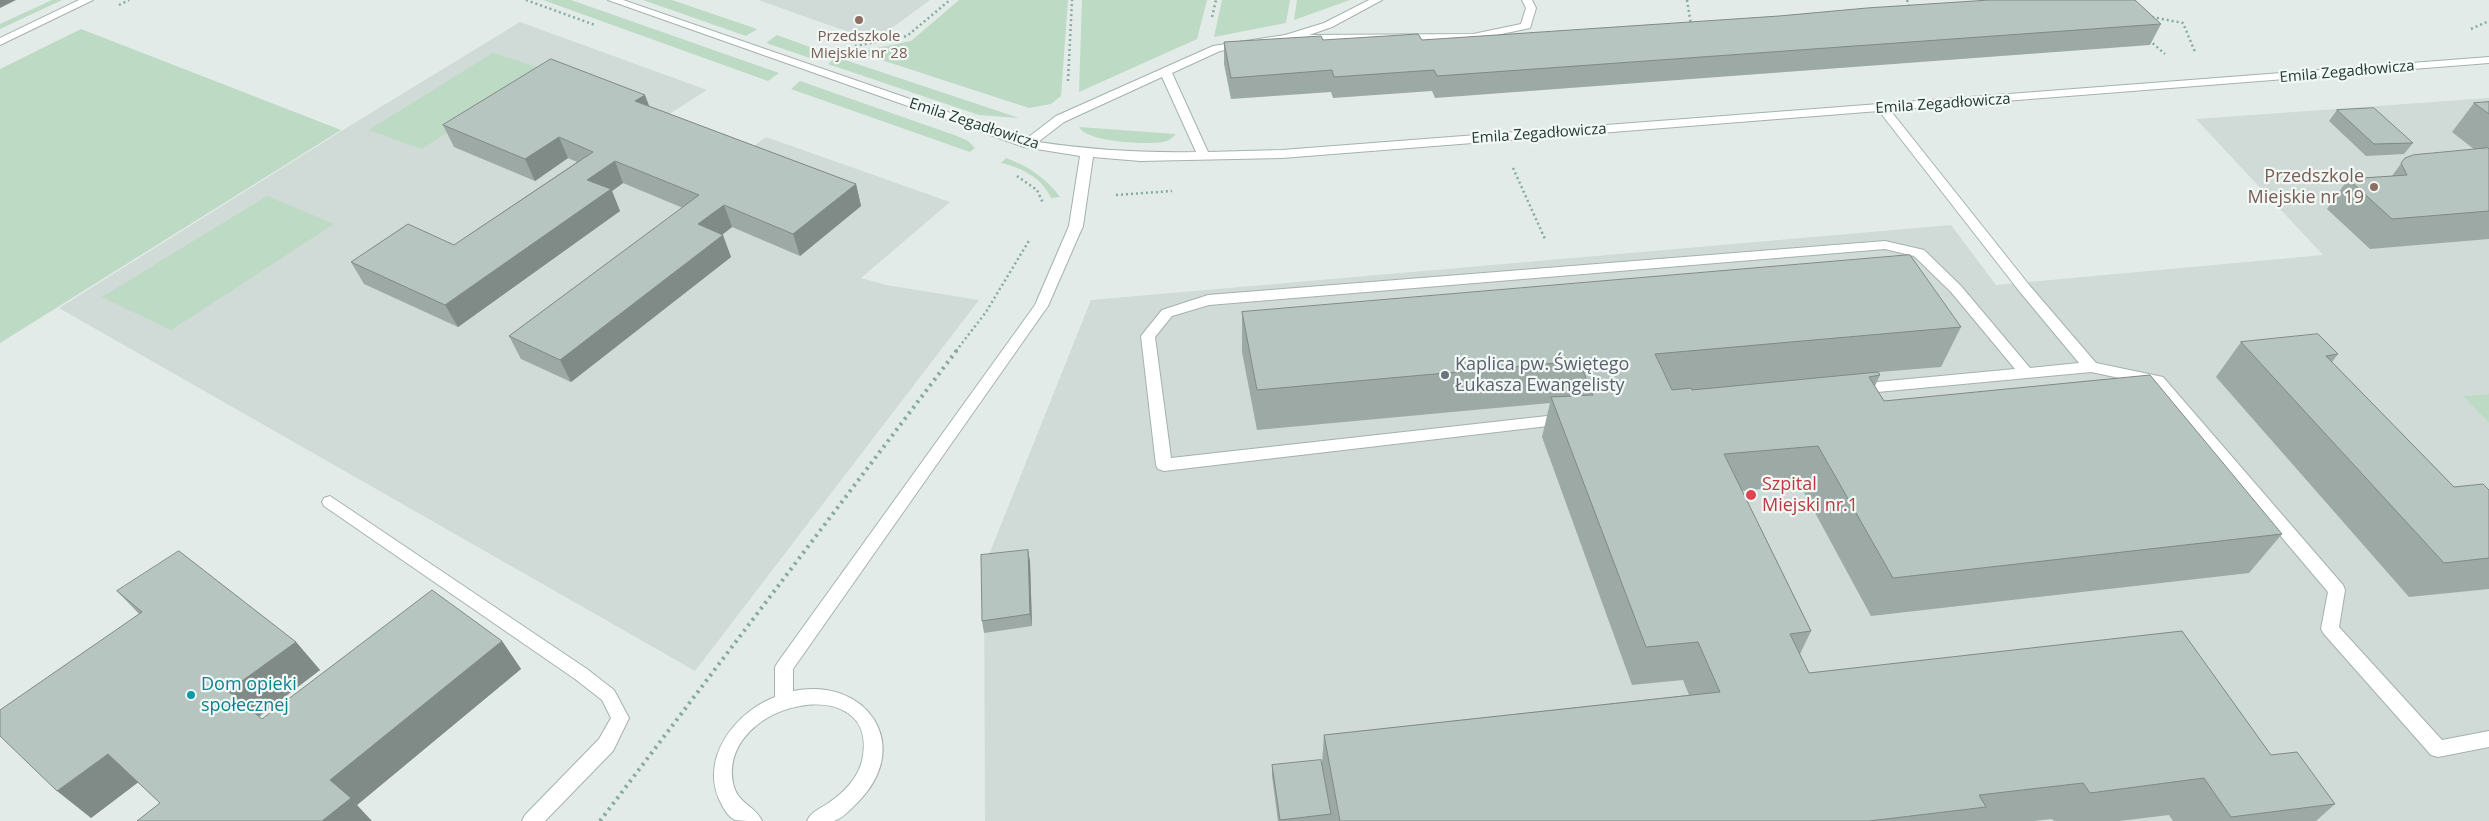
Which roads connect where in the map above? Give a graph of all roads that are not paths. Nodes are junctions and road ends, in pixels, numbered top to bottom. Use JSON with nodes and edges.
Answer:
{"nodes":[{"id":1,"x":88,"y":0,"type":"edge"},
{"id":2,"x":613,"y":0,"type":"edge"},
{"id":3,"x":1377,"y":0,"type":"edge"},
{"id":4,"x":1527,"y":0,"type":"edge"},
{"id":5,"x":1286,"y":38,"type":"junction"},
{"id":6,"x":0,"y":42,"type":"edge"},
{"id":7,"x":2489,"y":60,"type":"edge"},
{"id":8,"x":1165,"y":70,"type":"junction"},
{"id":9,"x":1883,"y":108,"type":"junction"},
{"id":10,"x":1028,"y":144,"type":"junction"},
{"id":11,"x":1087,"y":154,"type":"junction"},
{"id":12,"x":1204,"y":156,"type":"junction"},
{"id":13,"x":2090,"y":367,"type":"junction"},
{"id":14,"x":2026,"y":372,"type":"junction"},
{"id":15,"x":1838,"y":390,"type":"edge"},
{"id":16,"x":1576,"y":418,"type":"edge"},
{"id":17,"x":330,"y":502,"type":"dead end"},
{"id":18,"x":784,"y":701,"type":"junction"},
{"id":19,"x":2489,"y":739,"type":"edge"},
{"id":20,"x":532,"y":821,"type":"edge"},
{"id":21,"x":752,"y":821,"type":"edge"},
{"id":22,"x":816,"y":821,"type":"edge"}],
"edges":[{"from":1,"to":6,"type":"street"},
{"from":2,"to":10,"type":"street","name":"Emila Zegadłowicza"},
{"from":3,"to":5,"type":"street"},
{"from":4,"to":5,"type":"street"},
{"from":5,"to":8,"type":"street"},
{"from":7,"to":9,"type":"street","name":"Emila Zegadłowicza"},
{"from":8,"to":10,"type":"street"},
{"from":8,"to":12,"type":"street"},
{"from":9,"to":12,"type":"street","name":"Emila Zegadłowicza"},
{"from":9,"to":13,"type":"street"},
{"from":10,"to":11,"type":"street","name":"Emila Zegadłowicza"},
{"from":11,"to":12,"type":"street","name":"Emila Zegadłowicza"},
{"from":11,"to":18,"type":"street"},
{"from":13,"to":14,"type":"street"},
{"from":13,"to":19,"type":"street"},
{"from":14,"to":15,"type":"street"},
{"from":14,"to":16,"type":"street"},
{"from":17,"to":20,"type":"street"},
{"from":18,"to":21,"type":"street"},
{"from":18,"to":22,"type":"street"}]}
